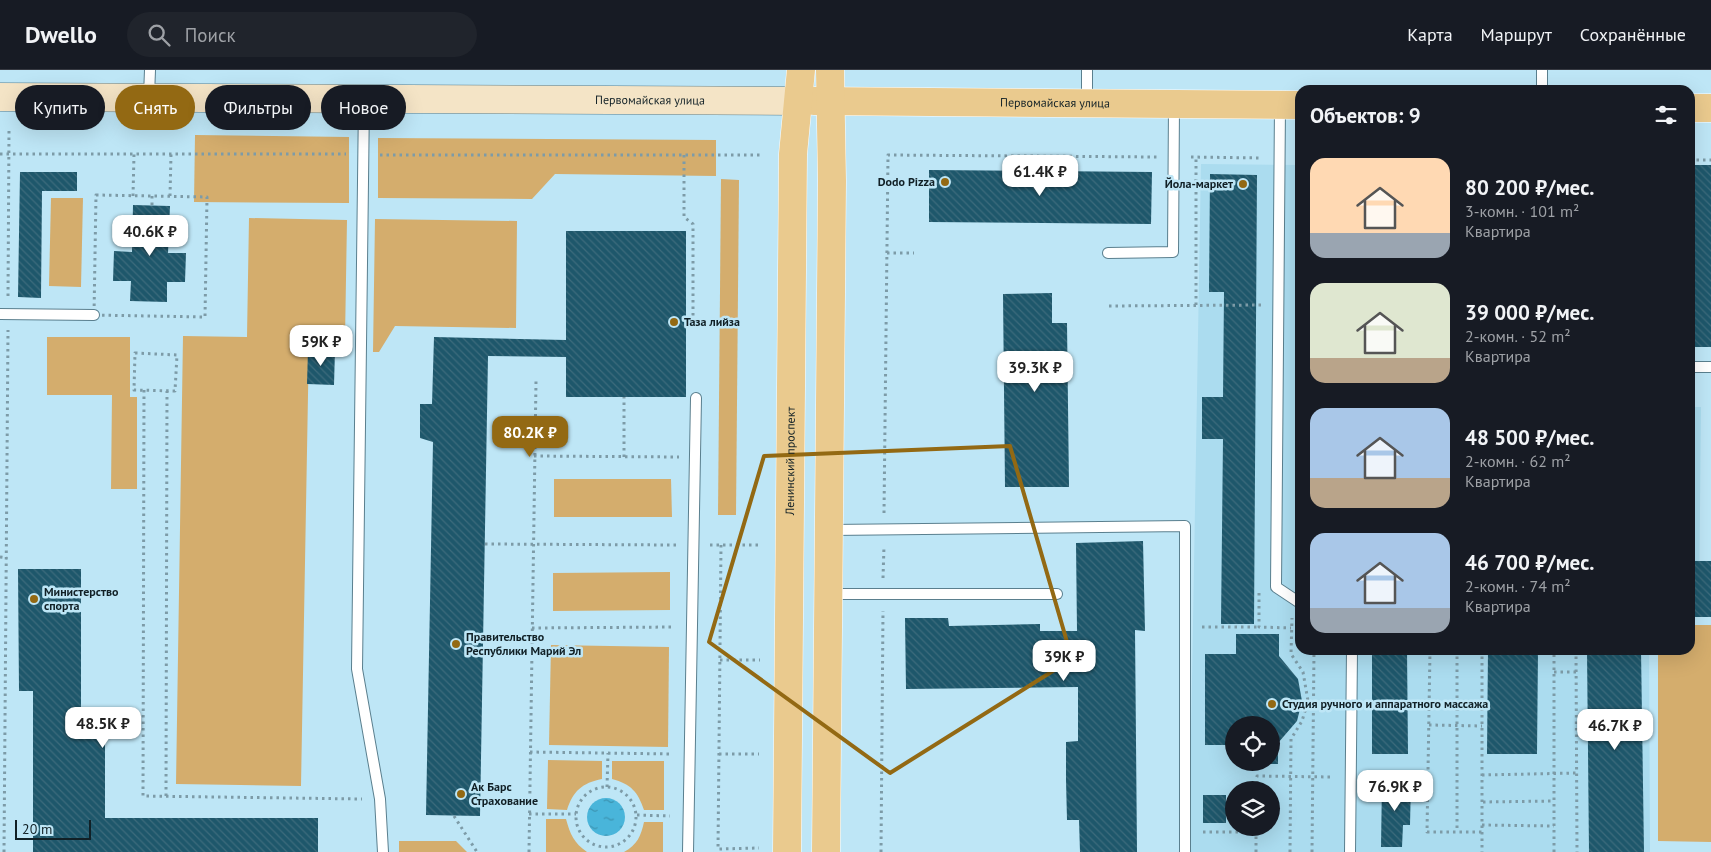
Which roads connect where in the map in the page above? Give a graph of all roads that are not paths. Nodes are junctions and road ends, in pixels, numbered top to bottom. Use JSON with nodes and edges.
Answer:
{"nodes":[{"id":1,"x":150,"y":70,"type":"edge"},
{"id":2,"x":801,"y":70,"type":"edge"},
{"id":3,"x":830,"y":70,"type":"edge"},
{"id":4,"x":1087,"y":70,"type":"edge"},
{"id":5,"x":1542,"y":70,"type":"edge"},
{"id":6,"x":149,"y":85,"type":"edge"},
{"id":7,"x":1542,"y":85,"type":"edge"},
{"id":8,"x":0,"y":97,"type":"edge"},
{"id":9,"x":115,"y":98,"type":"edge"},
{"id":10,"x":195,"y":98,"type":"edge"},
{"id":11,"x":321,"y":99,"type":"edge"},
{"id":12,"x":406,"y":99,"type":"edge"},
{"id":13,"x":798,"y":101,"type":"junction"},
{"id":14,"x":831,"y":101,"type":"junction"},
{"id":15,"x":1087,"y":104,"type":"junction"},
{"id":16,"x":1174,"y":105,"type":"junction"},
{"id":17,"x":1290,"y":105,"type":"edge"},
{"id":18,"x":1695,"y":108,"type":"edge"},
{"id":19,"x":1711,"y":108,"type":"edge"},
{"id":20,"x":364,"y":130,"type":"edge"},
{"id":21,"x":1108,"y":253,"type":"dead end"},
{"id":22,"x":4,"y":314,"type":"edge"},
{"id":23,"x":94,"y":315,"type":"road end"},
{"id":24,"x":1695,"y":367,"type":"edge"},
{"id":25,"x":1711,"y":367,"type":"edge"},
{"id":26,"x":696,"y":398,"type":"dead end"},
{"id":27,"x":830,"y":530,"type":"junction"},
{"id":28,"x":830,"y":594,"type":"junction"},
{"id":29,"x":1057,"y":594,"type":"dead end"},
{"id":30,"x":1295,"y":600,"type":"edge"},
{"id":31,"x":1352,"y":655,"type":"edge"},
{"id":32,"x":383,"y":852,"type":"edge"},
{"id":33,"x":688,"y":852,"type":"edge"},
{"id":34,"x":787,"y":852,"type":"edge"},
{"id":35,"x":826,"y":852,"type":"edge"},
{"id":36,"x":1185,"y":852,"type":"edge"},
{"id":37,"x":1350,"y":852,"type":"edge"}],
"edges":[{"from":1,"to":6,"type":"lane"},
{"from":2,"to":13,"type":"main road","name":"Ленинский проспект"},
{"from":3,"to":14,"type":"main road"},
{"from":4,"to":15,"type":"lane"},
{"from":5,"to":7,"type":"lane"},
{"from":8,"to":9,"type":"main road","name":"Первомайская улица"},
{"from":10,"to":11,"type":"main road","name":"Первомайская улица"},
{"from":12,"to":13,"type":"main road","name":"Первомайская улица"},
{"from":13,"to":14,"type":"main road","name":"Первомайская улица"},
{"from":13,"to":34,"type":"main road","name":"Ленинский проспект"},
{"from":14,"to":15,"type":"main road","name":"Первомайская улица"},
{"from":14,"to":27,"type":"main road"},
{"from":15,"to":16,"type":"main road","name":"Первомайская улица"},
{"from":16,"to":17,"type":"main road","name":"Первомайская улица"},
{"from":16,"to":21,"type":"lane"},
{"from":17,"to":30,"type":"lane"},
{"from":18,"to":19,"type":"main road"},
{"from":20,"to":32,"type":"lane"},
{"from":22,"to":23,"type":"lane"},
{"from":24,"to":25,"type":"lane"},
{"from":26,"to":33,"type":"lane"},
{"from":27,"to":28,"type":"main road"},
{"from":27,"to":36,"type":"lane"},
{"from":28,"to":29,"type":"lane"},
{"from":28,"to":35,"type":"main road"},
{"from":31,"to":37,"type":"lane"}]}
